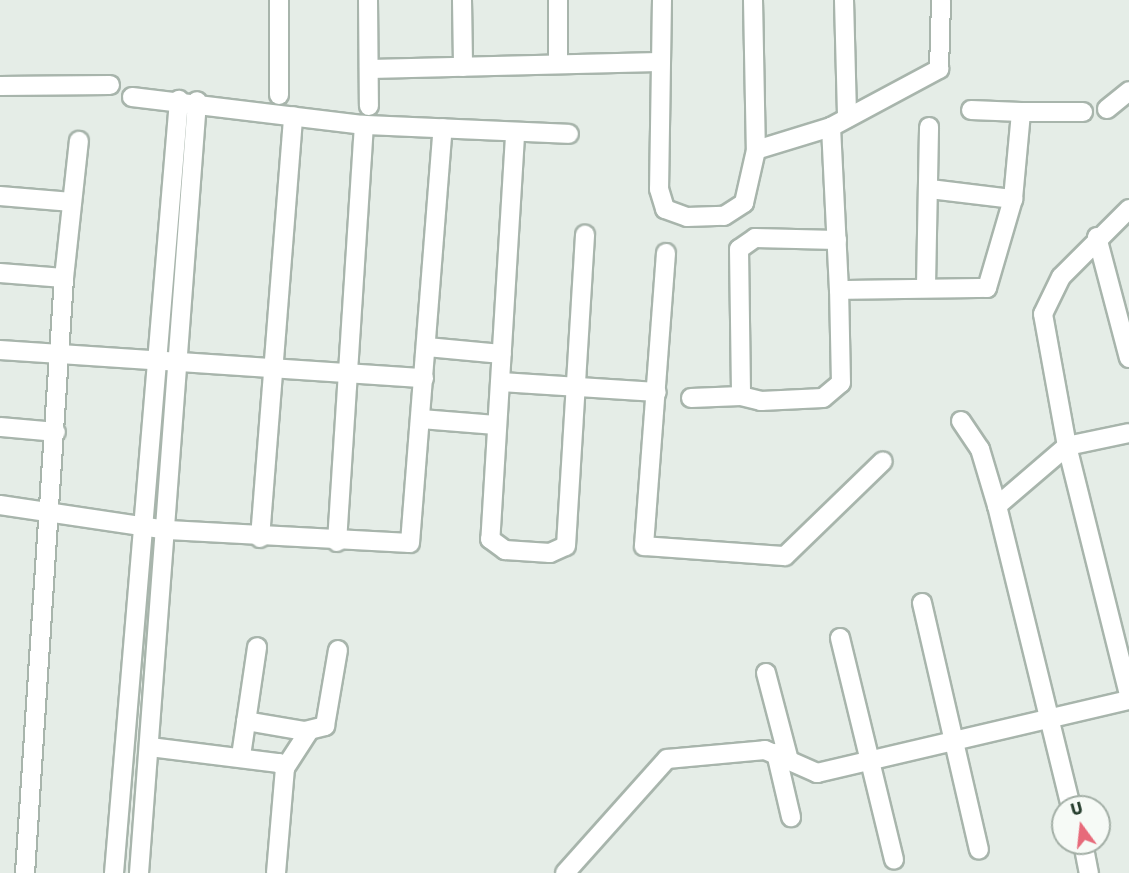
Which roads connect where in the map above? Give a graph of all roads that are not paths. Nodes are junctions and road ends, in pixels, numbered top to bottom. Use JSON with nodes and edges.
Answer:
{"nodes":[{"id":1,"x":279,"y":0,"type":"edge"},
{"id":2,"x":368,"y":0,"type":"edge"},
{"id":3,"x":462,"y":0,"type":"edge"},
{"id":4,"x":558,"y":0,"type":"edge"},
{"id":5,"x":662,"y":0,"type":"edge"},
{"id":6,"x":753,"y":0,"type":"edge"},
{"id":7,"x":844,"y":0,"type":"edge"},
{"id":8,"x":941,"y":0,"type":"edge"},
{"id":9,"x":660,"y":62,"type":"junction"},
{"id":10,"x":558,"y":64,"type":"junction"},
{"id":11,"x":463,"y":67,"type":"junction"},
{"id":12,"x":369,"y":69,"type":"junction"},
{"id":13,"x":110,"y":85,"type":"dead end"},
{"id":14,"x":0,"y":86,"type":"edge"},
{"id":15,"x":1129,"y":91,"type":"edge"},
{"id":16,"x":279,"y":95,"type":"dead end"},
{"id":17,"x":132,"y":97,"type":"dead end"},
{"id":18,"x":179,"y":100,"type":"junction"},
{"id":19,"x":197,"y":101,"type":"junction"},
{"id":20,"x":369,"y":106,"type":"dead end"},
{"id":21,"x":1107,"y":109,"type":"dead end"},
{"id":22,"x":970,"y":110,"type":"dead end"},
{"id":23,"x":1021,"y":112,"type":"junction"},
{"id":24,"x":1083,"y":112,"type":"dead end"},
{"id":25,"x":293,"y":116,"type":"junction"},
{"id":26,"x":839,"y":123,"type":"junction"},
{"id":27,"x":364,"y":125,"type":"junction"},
{"id":28,"x":929,"y":127,"type":"dead end"},
{"id":29,"x":443,"y":128,"type":"junction"},
{"id":30,"x":568,"y":134,"type":"dead end"},
{"id":31,"x":515,"y":136,"type":"junction"},
{"id":32,"x":79,"y":141,"type":"dead end"},
{"id":33,"x":756,"y":150,"type":"junction"},
{"id":34,"x":930,"y":189,"type":"junction"},
{"id":35,"x":0,"y":196,"type":"edge"},
{"id":36,"x":1013,"y":199,"type":"junction"},
{"id":37,"x":72,"y":202,"type":"junction"},
{"id":38,"x":1129,"y":209,"type":"edge"},
{"id":39,"x":585,"y":235,"type":"dead end"},
{"id":40,"x":1097,"y":237,"type":"junction"},
{"id":41,"x":837,"y":240,"type":"junction"},
{"id":42,"x":666,"y":253,"type":"dead end"},
{"id":43,"x":0,"y":273,"type":"edge"},
{"id":44,"x":64,"y":278,"type":"junction"},
{"id":45,"x":926,"y":286,"type":"junction"},
{"id":46,"x":839,"y":290,"type":"junction"},
{"id":47,"x":427,"y":346,"type":"junction"},
{"id":48,"x":0,"y":350,"type":"edge"},
{"id":49,"x":502,"y":354,"type":"junction"},
{"id":50,"x":59,"y":356,"type":"junction"},
{"id":51,"x":1129,"y":358,"type":"edge"},
{"id":52,"x":156,"y":359,"type":"junction"},
{"id":53,"x":179,"y":362,"type":"junction"},
{"id":54,"x":272,"y":369,"type":"junction"},
{"id":55,"x":347,"y":373,"type":"junction"},
{"id":56,"x":424,"y":378,"type":"junction"},
{"id":57,"x":501,"y":382,"type":"junction"},
{"id":58,"x":577,"y":389,"type":"junction"},
{"id":59,"x":657,"y":392,"type":"junction"},
{"id":60,"x":741,"y":396,"type":"junction"},
{"id":61,"x":691,"y":398,"type":"dead end"},
{"id":62,"x":421,"y":419,"type":"junction"},
{"id":63,"x":961,"y":421,"type":"dead end"},
{"id":64,"x":496,"y":425,"type":"junction"},
{"id":65,"x":0,"y":427,"type":"edge"},
{"id":66,"x":56,"y":432,"type":"junction"},
{"id":67,"x":1129,"y":433,"type":"edge"},
{"id":68,"x":1067,"y":446,"type":"junction"},
{"id":69,"x":883,"y":461,"type":"dead end"},
{"id":70,"x":0,"y":505,"type":"edge"},
{"id":71,"x":997,"y":506,"type":"junction"},
{"id":72,"x":51,"y":509,"type":"junction"},
{"id":73,"x":145,"y":526,"type":"junction"},
{"id":74,"x":168,"y":530,"type":"junction"},
{"id":75,"x":260,"y":538,"type":"junction"},
{"id":76,"x":337,"y":542,"type":"junction"},
{"id":77,"x":922,"y":603,"type":"dead end"},
{"id":78,"x":840,"y":638,"type":"dead end"},
{"id":79,"x":257,"y":647,"type":"dead end"},
{"id":80,"x":338,"y":650,"type":"dead end"},
{"id":81,"x":766,"y":673,"type":"dead end"},
{"id":82,"x":1129,"y":695,"type":"edge"},
{"id":83,"x":1129,"y":700,"type":"edge"},
{"id":84,"x":1047,"y":719,"type":"junction"},
{"id":85,"x":246,"y":721,"type":"junction"},
{"id":86,"x":309,"y":731,"type":"junction"},
{"id":87,"x":955,"y":743,"type":"junction"},
{"id":88,"x":150,"y":747,"type":"junction"},
{"id":89,"x":782,"y":755,"type":"junction"},
{"id":90,"x":241,"y":756,"type":"junction"},
{"id":91,"x":871,"y":762,"type":"junction"},
{"id":92,"x":285,"y":768,"type":"junction"},
{"id":93,"x":1068,"y":795,"type":"edge"},
{"id":94,"x":790,"y":817,"type":"dead end"},
{"id":95,"x":979,"y":850,"type":"dead end"},
{"id":96,"x":1085,"y":855,"type":"edge"},
{"id":97,"x":894,"y":860,"type":"dead end"},
{"id":98,"x":25,"y":873,"type":"edge"},
{"id":99,"x":114,"y":873,"type":"edge"},
{"id":100,"x":139,"y":873,"type":"edge"},
{"id":101,"x":276,"y":873,"type":"edge"},
{"id":102,"x":565,"y":873,"type":"edge"},
{"id":103,"x":1089,"y":873,"type":"edge"}],
"edges":[{"from":1,"to":16,"type":"street"},
{"from":2,"to":12,"type":"street"},
{"from":3,"to":11,"type":"street"},
{"from":4,"to":10,"type":"street"},
{"from":5,"to":9,"type":"street"},
{"from":6,"to":33,"type":"street"},
{"from":7,"to":26,"type":"street"},
{"from":8,"to":26,"type":"street"},
{"from":9,"to":10,"type":"street"},
{"from":9,"to":33,"type":"street"},
{"from":10,"to":11,"type":"street"},
{"from":11,"to":12,"type":"street"},
{"from":12,"to":20,"type":"street"},
{"from":13,"to":14,"type":"street"},
{"from":15,"to":21,"type":"street"},
{"from":17,"to":18,"type":"street"},
{"from":18,"to":19,"type":"street"},
{"from":18,"to":52,"type":"street"},
{"from":19,"to":25,"type":"street"},
{"from":19,"to":53,"type":"street"},
{"from":22,"to":23,"type":"street"},
{"from":23,"to":24,"type":"street"},
{"from":23,"to":36,"type":"street"},
{"from":25,"to":27,"type":"street"},
{"from":25,"to":54,"type":"street"},
{"from":26,"to":33,"type":"street"},
{"from":26,"to":41,"type":"street"},
{"from":27,"to":29,"type":"street"},
{"from":27,"to":55,"type":"street"},
{"from":28,"to":34,"type":"street"},
{"from":29,"to":31,"type":"street"},
{"from":29,"to":47,"type":"street"},
{"from":30,"to":31,"type":"street"},
{"from":31,"to":49,"type":"street"},
{"from":32,"to":37,"type":"street"},
{"from":34,"to":36,"type":"street"},
{"from":34,"to":45,"type":"street"},
{"from":35,"to":37,"type":"street"},
{"from":36,"to":45,"type":"street"},
{"from":37,"to":44,"type":"street"},
{"from":38,"to":40,"type":"street"},
{"from":39,"to":58,"type":"street"},
{"from":40,"to":51,"type":"street"},
{"from":40,"to":68,"type":"street"},
{"from":41,"to":46,"type":"street"},
{"from":41,"to":60,"type":"street"},
{"from":42,"to":59,"type":"street"},
{"from":43,"to":44,"type":"street"},
{"from":44,"to":50,"type":"street"},
{"from":45,"to":46,"type":"street"},
{"from":46,"to":60,"type":"street"},
{"from":47,"to":49,"type":"street"},
{"from":47,"to":56,"type":"street"},
{"from":48,"to":50,"type":"street"},
{"from":49,"to":57,"type":"street"},
{"from":50,"to":52,"type":"street"},
{"from":50,"to":66,"type":"street"},
{"from":52,"to":53,"type":"street"},
{"from":52,"to":73,"type":"street"},
{"from":53,"to":54,"type":"street"},
{"from":53,"to":74,"type":"street"},
{"from":54,"to":55,"type":"street"},
{"from":54,"to":75,"type":"street"},
{"from":55,"to":56,"type":"street"},
{"from":55,"to":76,"type":"street"},
{"from":56,"to":62,"type":"street"},
{"from":57,"to":58,"type":"street"},
{"from":57,"to":64,"type":"street"},
{"from":58,"to":59,"type":"street"},
{"from":58,"to":64,"type":"street"},
{"from":59,"to":69,"type":"street"},
{"from":60,"to":61,"type":"street"},
{"from":62,"to":64,"type":"street"},
{"from":62,"to":76,"type":"street"},
{"from":63,"to":71,"type":"street"},
{"from":65,"to":66,"type":"street"},
{"from":66,"to":72,"type":"street"},
{"from":67,"to":68,"type":"street"},
{"from":68,"to":71,"type":"street"},
{"from":68,"to":82,"type":"street"},
{"from":70,"to":72,"type":"street"},
{"from":71,"to":84,"type":"street"},
{"from":72,"to":73,"type":"street"},
{"from":72,"to":98,"type":"street"},
{"from":73,"to":74,"type":"street"},
{"from":73,"to":99,"type":"street"},
{"from":74,"to":75,"type":"street"},
{"from":74,"to":88,"type":"street"},
{"from":75,"to":76,"type":"street"},
{"from":77,"to":87,"type":"street"},
{"from":78,"to":91,"type":"street"},
{"from":79,"to":85,"type":"street"},
{"from":80,"to":86,"type":"street"},
{"from":81,"to":89,"type":"street"},
{"from":83,"to":84,"type":"street"},
{"from":84,"to":87,"type":"street"},
{"from":84,"to":93,"type":"street"},
{"from":85,"to":86,"type":"street"},
{"from":85,"to":90,"type":"street"},
{"from":86,"to":92,"type":"street"},
{"from":87,"to":91,"type":"street"},
{"from":87,"to":95,"type":"street"},
{"from":88,"to":90,"type":"street"},
{"from":88,"to":100,"type":"street"},
{"from":89,"to":91,"type":"street"},
{"from":89,"to":94,"type":"street"},
{"from":89,"to":102,"type":"street"},
{"from":90,"to":92,"type":"street"},
{"from":91,"to":97,"type":"street"},
{"from":92,"to":101,"type":"street"},
{"from":96,"to":103,"type":"street"}]}
